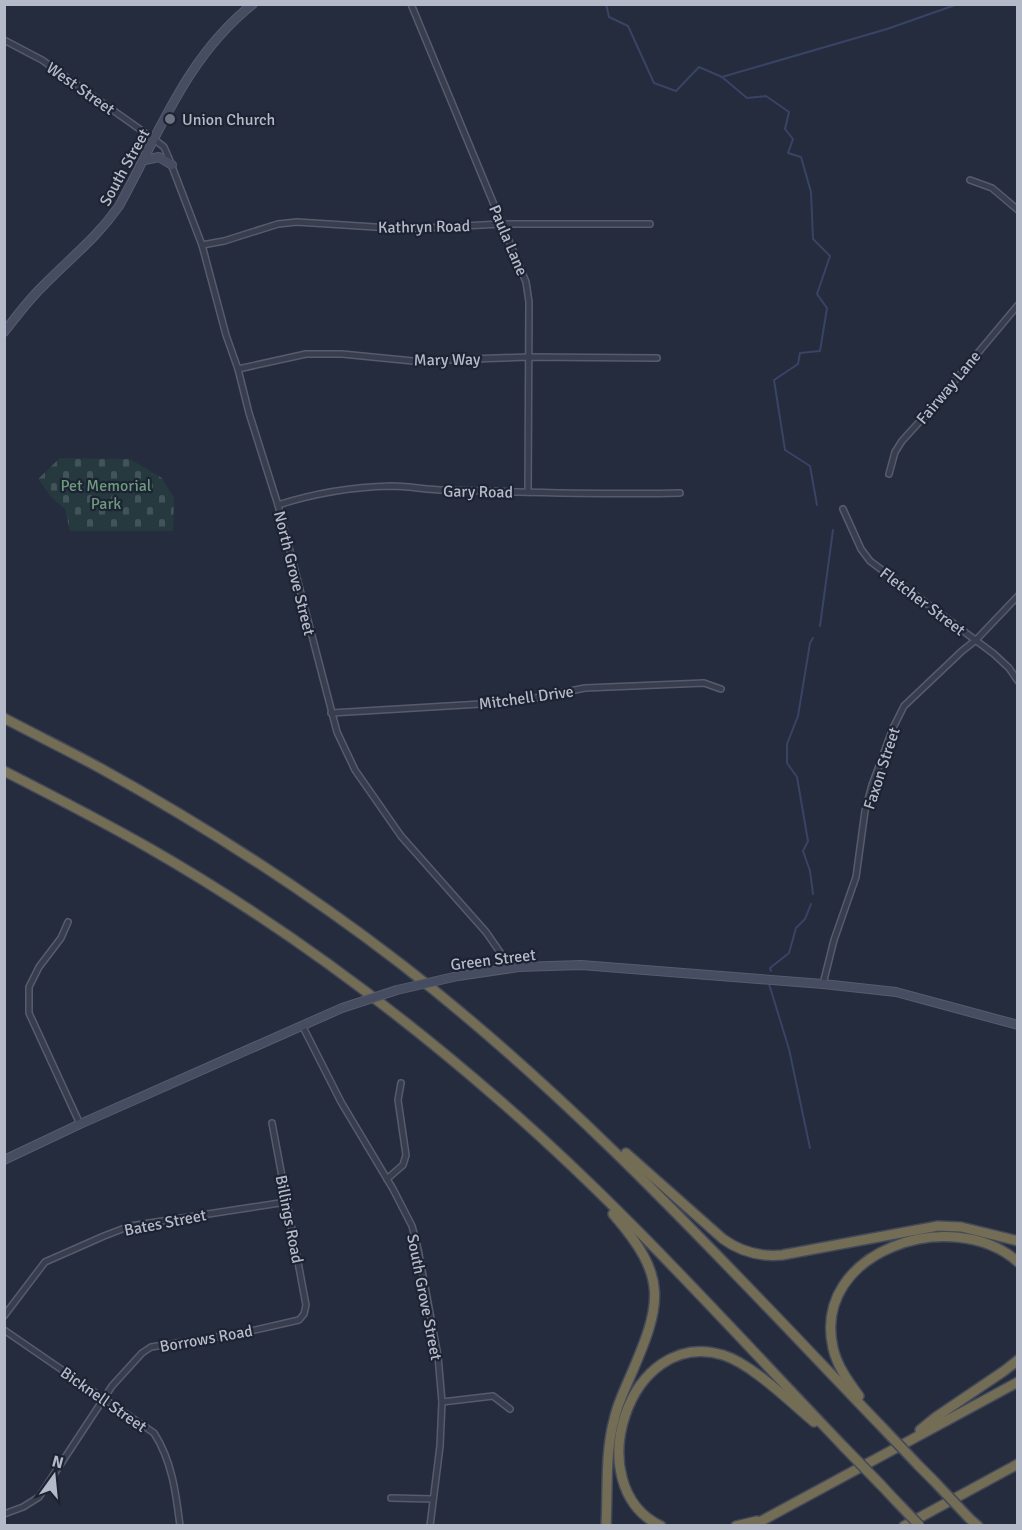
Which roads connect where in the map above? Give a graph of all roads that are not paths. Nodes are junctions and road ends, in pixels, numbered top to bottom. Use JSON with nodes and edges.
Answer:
{"nodes":[{"id":1,"x":253,"y":4,"type":"edge"},
{"id":2,"x":411,"y":4,"type":"edge"},
{"id":3,"x":4,"y":40,"type":"edge"},
{"id":4,"x":155,"y":140,"type":"junction"},
{"id":5,"x":145,"y":160,"type":"junction"},
{"id":6,"x":172,"y":165,"type":"junction"},
{"id":7,"x":970,"y":180,"type":"dead end"},
{"id":8,"x":1017,"y":210,"type":"edge"},
{"id":9,"x":501,"y":224,"type":"junction"},
{"id":10,"x":650,"y":224,"type":"dead end"},
{"id":11,"x":202,"y":245,"type":"junction"},
{"id":12,"x":1017,"y":305,"type":"edge"},
{"id":13,"x":4,"y":332,"type":"edge"},
{"id":14,"x":528,"y":357,"type":"junction"},
{"id":15,"x":657,"y":358,"type":"dead end"},
{"id":16,"x":238,"y":369,"type":"junction"},
{"id":17,"x":889,"y":474,"type":"dead end"},
{"id":18,"x":528,"y":492,"type":"junction"},
{"id":19,"x":680,"y":493,"type":"dead end"},
{"id":20,"x":278,"y":505,"type":"junction"},
{"id":21,"x":843,"y":509,"type":"dead end"},
{"id":22,"x":1017,"y":596,"type":"edge"},
{"id":23,"x":976,"y":640,"type":"junction"},
{"id":24,"x":1017,"y":681,"type":"edge"},
{"id":25,"x":721,"y":689,"type":"dead end"},
{"id":26,"x":331,"y":713,"type":"junction"},
{"id":27,"x":4,"y":718,"type":"edge"},
{"id":28,"x":4,"y":771,"type":"edge"},
{"id":29,"x":68,"y":922,"type":"dead end"},
{"id":30,"x":511,"y":968,"type":"junction"},
{"id":31,"x":823,"y":984,"type":"junction"},
{"id":32,"x":302,"y":1024,"type":"junction"},
{"id":33,"x":1017,"y":1024,"type":"edge"},
{"id":34,"x":401,"y":1083,"type":"dead end"},
{"id":35,"x":567,"y":1104,"type":"junction"},
{"id":36,"x":272,"y":1123,"type":"dead end"},
{"id":37,"x":80,"y":1124,"type":"junction"},
{"id":38,"x":4,"y":1160,"type":"edge"},
{"id":39,"x":570,"y":1164,"type":"junction"},
{"id":40,"x":387,"y":1179,"type":"junction"},
{"id":41,"x":286,"y":1202,"type":"junction"},
{"id":42,"x":1017,"y":1241,"type":"edge"},
{"id":43,"x":1017,"y":1262,"type":"edge"},
{"id":44,"x":304,"y":1314,"type":"joint"},
{"id":45,"x":4,"y":1316,"type":"edge"},
{"id":46,"x":4,"y":1330,"type":"edge"},
{"id":47,"x":1017,"y":1360,"type":"edge"},
{"id":48,"x":1017,"y":1382,"type":"edge"},
{"id":49,"x":104,"y":1399,"type":"junction"},
{"id":50,"x":442,"y":1402,"type":"junction"},
{"id":51,"x":510,"y":1409,"type":"dead end"},
{"id":52,"x":882,"y":1426,"type":"junction"},
{"id":53,"x":902,"y":1444,"type":"junction"},
{"id":54,"x":844,"y":1447,"type":"junction"},
{"id":55,"x":1017,"y":1464,"type":"edge"},
{"id":56,"x":391,"y":1498,"type":"dead end"},
{"id":57,"x":434,"y":1499,"type":"junction"},
{"id":58,"x":4,"y":1514,"type":"edge"},
{"id":59,"x":762,"y":1520,"type":"junction"},
{"id":60,"x":974,"y":1523,"type":"edge"},
{"id":61,"x":180,"y":1526,"type":"edge"},
{"id":62,"x":430,"y":1526,"type":"edge"},
{"id":63,"x":606,"y":1526,"type":"edge"},
{"id":64,"x":661,"y":1526,"type":"edge"},
{"id":65,"x":736,"y":1526,"type":"edge"},
{"id":66,"x":752,"y":1526,"type":"edge"},
{"id":67,"x":904,"y":1526,"type":"edge"},
{"id":68,"x":920,"y":1526,"type":"edge"}],
"edges":[{"from":1,"to":4,"type":"main road","name":"South Street"},
{"from":2,"to":9,"type":"street","name":"Paula Lane"},
{"from":3,"to":4,"type":"street","name":"West Street"},
{"from":4,"to":5,"type":"main road","name":"South Street"},
{"from":4,"to":6,"type":"street","name":"North Grove Street"},
{"from":5,"to":6,"type":"main road"},
{"from":5,"to":13,"type":"main road","name":"South Street"},
{"from":6,"to":11,"type":"street","name":"North Grove Street"},
{"from":7,"to":8,"type":"street"},
{"from":9,"to":10,"type":"street","name":"Kathryn Road"},
{"from":9,"to":11,"type":"street","name":"Kathryn Road"},
{"from":9,"to":14,"type":"street","name":"Paula Lane"},
{"from":11,"to":16,"type":"street","name":"North Grove Street"},
{"from":12,"to":17,"type":"street","name":"Fairway Lane"},
{"from":14,"to":15,"type":"street","name":"Mary Way"},
{"from":14,"to":16,"type":"street","name":"Mary Way"},
{"from":14,"to":18,"type":"street","name":"Paula Lane"},
{"from":16,"to":20,"type":"street","name":"North Grove Street"},
{"from":18,"to":19,"type":"street","name":"Gary Road"},
{"from":18,"to":20,"type":"street","name":"Gary Road"},
{"from":20,"to":26,"type":"street","name":"North Grove Street"},
{"from":21,"to":23,"type":"street","name":"Fletcher Street"},
{"from":22,"to":23,"type":"street","name":"Faxon Street"},
{"from":23,"to":24,"type":"street","name":"Fletcher Street"},
{"from":23,"to":31,"type":"street","name":"Faxon Street"},
{"from":25,"to":26,"type":"street","name":"Mitchell Drive"},
{"from":26,"to":30,"type":"street","name":"North Grove Street"},
{"from":27,"to":35,"type":"highway"},
{"from":28,"to":39,"type":"highway"},
{"from":29,"to":37,"type":"street"},
{"from":30,"to":31,"type":"main road","name":"Green Street"},
{"from":30,"to":32,"type":"main road","name":"Green Street","bridge":true},
{"from":31,"to":33,"type":"main road","name":"Green Street"},
{"from":32,"to":37,"type":"main road","name":"Green Street"},
{"from":32,"to":40,"type":"street","name":"South Grove Street"},
{"from":34,"to":40,"type":"street"},
{"from":35,"to":42,"type":"highway"},
{"from":35,"to":52,"type":"highway"},
{"from":36,"to":41,"type":"street","name":"Billings Road"},
{"from":37,"to":38,"type":"main road","name":"Green Street"},
{"from":39,"to":54,"type":"highway"},
{"from":39,"to":63,"type":"highway"},
{"from":40,"to":50,"type":"street","name":"South Grove Street"},
{"from":41,"to":44,"type":"street","name":"Billings Road"},
{"from":41,"to":45,"type":"street","name":"Bates Street"},
{"from":43,"to":52,"type":"highway"},
{"from":44,"to":49,"type":"street","name":"Borrows Road"},
{"from":46,"to":49,"type":"street","name":"Bicknell Street"},
{"from":47,"to":53,"type":"highway"},
{"from":48,"to":53,"type":"highway"},
{"from":49,"to":58,"type":"street","name":"Borrows Road"},
{"from":49,"to":61,"type":"street","name":"Bicknell Street"},
{"from":50,"to":51,"type":"street"},
{"from":50,"to":57,"type":"street","name":"South Grove Street"},
{"from":52,"to":60,"type":"highway","bridge":true},
{"from":53,"to":59,"type":"highway"},
{"from":54,"to":64,"type":"highway"},
{"from":54,"to":68,"type":"highway","bridge":true},
{"from":55,"to":67,"type":"highway"},
{"from":56,"to":57,"type":"street"},
{"from":57,"to":62,"type":"street","name":"South Grove Street"},
{"from":59,"to":65,"type":"highway"},
{"from":59,"to":66,"type":"highway"}]}
